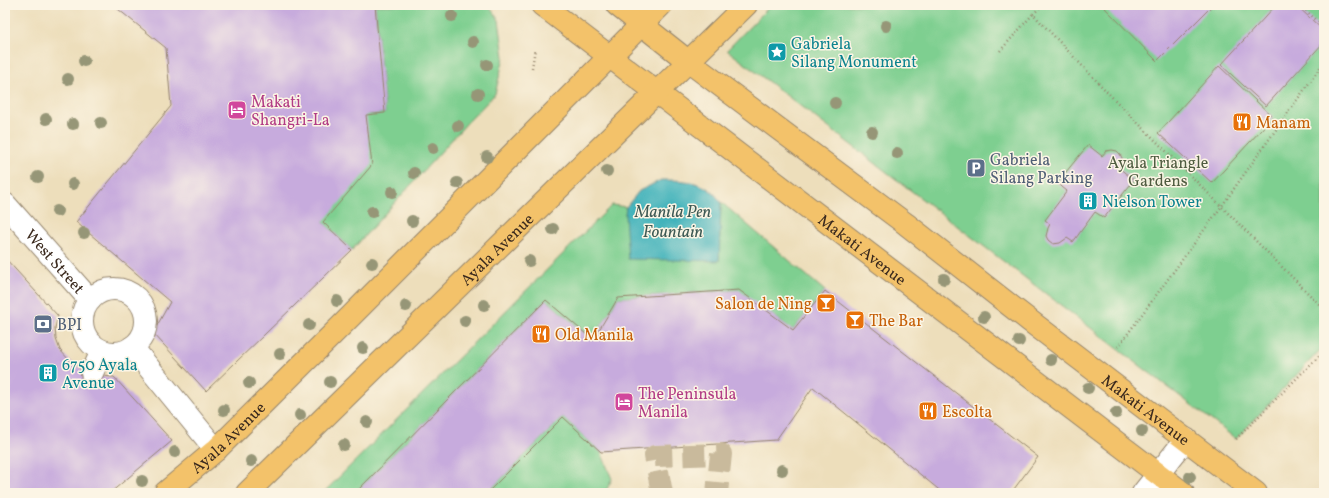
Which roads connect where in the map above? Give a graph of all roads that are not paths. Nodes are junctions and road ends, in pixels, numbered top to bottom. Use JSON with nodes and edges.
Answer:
{"nodes":[{"id":1,"x":542,"y":5,"type":"edge"},
{"id":2,"x":617,"y":5,"type":"edge"},
{"id":3,"x":661,"y":5,"type":"edge"},
{"id":4,"x":746,"y":5,"type":"edge"},
{"id":5,"x":642,"y":24,"type":"junction"},
{"id":6,"x":608,"y":57,"type":"junction"},
{"id":7,"x":689,"y":62,"type":"junction"},
{"id":8,"x":657,"y":93,"type":"junction"},
{"id":9,"x":5,"y":204,"type":"edge"},
{"id":10,"x":90,"y":300,"type":"junction"},
{"id":11,"x":132,"y":347,"type":"junction"},
{"id":12,"x":102,"y":351,"type":"junction"},
{"id":13,"x":92,"y":373,"type":"dead end"},
{"id":14,"x":1186,"y":440,"type":"junction"},
{"id":15,"x":216,"y":450,"type":"junction"},
{"id":16,"x":1158,"y":474,"type":"junction"},
{"id":17,"x":165,"y":493,"type":"edge"},
{"id":18,"x":247,"y":493,"type":"edge"},
{"id":19,"x":1143,"y":493,"type":"edge"},
{"id":20,"x":1183,"y":493,"type":"edge"},
{"id":21,"x":1256,"y":493,"type":"edge"}],
"edges":[{"from":1,"to":6,"type":"main road","name":"Makati Avenue"},
{"from":2,"to":5,"type":"main road","name":"Makati Avenue"},
{"from":3,"to":5,"type":"main road","name":"Ayala Avenue"},
{"from":4,"to":7,"type":"main road","name":"Ayala Avenue"},
{"from":5,"to":6,"type":"main road","name":"Ayala Avenue"},
{"from":5,"to":7,"type":"main road","name":"Makati Avenue"},
{"from":6,"to":8,"type":"main road","name":"Makati Avenue"},
{"from":6,"to":15,"type":"main road","name":"Ayala Avenue"},
{"from":7,"to":8,"type":"main road","name":"Ayala Avenue"},
{"from":7,"to":14,"type":"main road","name":"Makati Avenue"},
{"from":8,"to":16,"type":"main road","name":"Makati Avenue"},
{"from":8,"to":18,"type":"main road","name":"Ayala Avenue"},
{"from":9,"to":10,"type":"street","name":"West Street"},
{"from":10,"to":11,"type":"street","name":"West Street"},
{"from":10,"to":12,"type":"street","name":"West Street"},
{"from":11,"to":12,"type":"street"},
{"from":11,"to":15,"type":"street"},
{"from":12,"to":13,"type":"street"},
{"from":14,"to":16,"type":"street"},
{"from":14,"to":21,"type":"main road","name":"Makati Avenue"},
{"from":15,"to":17,"type":"main road","name":"Ayala Avenue"},
{"from":16,"to":19,"type":"street"},
{"from":16,"to":20,"type":"main road","name":"Makati Avenue"}]}
